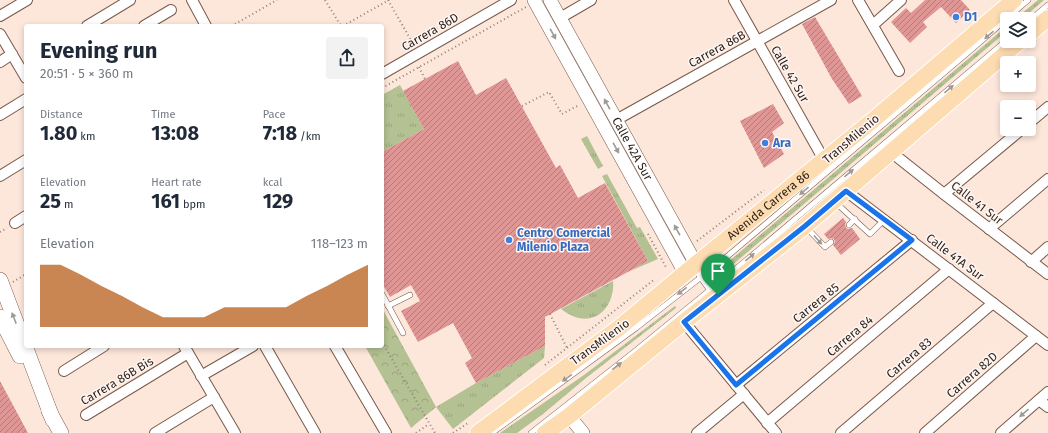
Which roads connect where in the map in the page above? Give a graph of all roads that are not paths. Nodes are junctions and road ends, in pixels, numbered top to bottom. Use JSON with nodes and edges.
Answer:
{"nodes":[{"id":1,"x":27,"y":0,"type":"edge"},
{"id":2,"x":130,"y":0,"type":"edge"},
{"id":3,"x":192,"y":0,"type":"edge"},
{"id":4,"x":511,"y":0,"type":"edge"},
{"id":5,"x":550,"y":0,"type":"edge"},
{"id":6,"x":591,"y":0,"type":"edge"},
{"id":7,"x":734,"y":0,"type":"edge"},
{"id":8,"x":831,"y":0,"type":"edge"},
{"id":9,"x":858,"y":0,"type":"edge"},
{"id":10,"x":900,"y":0,"type":"edge"},
{"id":11,"x":1014,"y":0,"type":"edge"},
{"id":12,"x":1028,"y":0,"type":"edge"},
{"id":13,"x":530,"y":3,"type":"edge"},
{"id":14,"x":1048,"y":6,"type":"edge"},
{"id":15,"x":171,"y":10,"type":"dead end"},
{"id":16,"x":1036,"y":15,"type":"edge"},
{"id":17,"x":0,"y":16,"type":"edge"},
{"id":18,"x":560,"y":18,"type":"junction"},
{"id":19,"x":1048,"y":18,"type":"edge"},
{"id":20,"x":90,"y":24,"type":"edge"},
{"id":21,"x":147,"y":24,"type":"edge"},
{"id":22,"x":205,"y":24,"type":"edge"},
{"id":23,"x":873,"y":25,"type":"junction"},
{"id":24,"x":1036,"y":28,"type":"edge"},
{"id":25,"x":0,"y":34,"type":"edge"},
{"id":26,"x":757,"y":41,"type":"junction"},
{"id":27,"x":1000,"y":46,"type":"edge"},
{"id":28,"x":1012,"y":48,"type":"edge"},
{"id":29,"x":12,"y":54,"type":"junction"},
{"id":30,"x":0,"y":62,"type":"edge"},
{"id":31,"x":23,"y":64,"type":"edge"},
{"id":32,"x":900,"y":71,"type":"dead end"},
{"id":33,"x":384,"y":73,"type":"edge"},
{"id":34,"x":24,"y":100,"type":"edge"},
{"id":35,"x":1048,"y":107,"type":"edge"},
{"id":36,"x":0,"y":115,"type":"edge"},
{"id":37,"x":1036,"y":117,"type":"edge"},
{"id":38,"x":616,"y":120,"type":"junction"},
{"id":39,"x":1014,"y":136,"type":"edge"},
{"id":40,"x":891,"y":152,"type":"junction"},
{"id":41,"x":824,"y":160,"type":"junction"},
{"id":42,"x":24,"y":161,"type":"edge"},
{"id":43,"x":0,"y":176,"type":"edge"},
{"id":44,"x":1048,"y":178,"type":"edge"},
{"id":45,"x":846,"y":191,"type":"junction"},
{"id":46,"x":944,"y":194,"type":"junction"},
{"id":47,"x":834,"y":201,"type":"junction"},
{"id":48,"x":24,"y":217,"type":"edge"},
{"id":49,"x":855,"y":219,"type":"junction"},
{"id":50,"x":884,"y":220,"type":"junction"},
{"id":51,"x":15,"y":223,"type":"dead end"},
{"id":52,"x":849,"y":225,"type":"dead end"},
{"id":53,"x":805,"y":226,"type":"junction"},
{"id":54,"x":989,"y":229,"type":"junction"},
{"id":55,"x":912,"y":240,"type":"junction"},
{"id":56,"x":831,"y":242,"type":"dead end"},
{"id":57,"x":1048,"y":247,"type":"edge"},
{"id":58,"x":1032,"y":262,"type":"junction"},
{"id":59,"x":949,"y":269,"type":"junction"},
{"id":60,"x":695,"y":270,"type":"junction"},
{"id":61,"x":1048,"y":274,"type":"edge"},
{"id":62,"x":0,"y":280,"type":"edge"},
{"id":63,"x":715,"y":291,"type":"junction"},
{"id":64,"x":410,"y":294,"type":"dead end"},
{"id":65,"x":384,"y":298,"type":"edge"},
{"id":66,"x":993,"y":303,"type":"junction"},
{"id":67,"x":388,"y":306,"type":"junction"},
{"id":68,"x":0,"y":318,"type":"edge"},
{"id":69,"x":684,"y":322,"type":"junction"},
{"id":70,"x":403,"y":333,"type":"dead end"},
{"id":71,"x":1036,"y":336,"type":"junction"},
{"id":72,"x":24,"y":343,"type":"edge"},
{"id":73,"x":1048,"y":345,"type":"edge"},
{"id":74,"x":26,"y":348,"type":"edge"},
{"id":75,"x":101,"y":348,"type":"edge"},
{"id":76,"x":250,"y":348,"type":"edge"},
{"id":77,"x":266,"y":348,"type":"edge"},
{"id":78,"x":336,"y":348,"type":"edge"},
{"id":79,"x":186,"y":349,"type":"edge"},
{"id":80,"x":64,"y":371,"type":"dead end"},
{"id":81,"x":201,"y":376,"type":"junction"},
{"id":82,"x":736,"y":385,"type":"junction"},
{"id":83,"x":1048,"y":392,"type":"edge"},
{"id":84,"x":744,"y":394,"type":"junction"},
{"id":85,"x":214,"y":397,"type":"junction"},
{"id":86,"x":1039,"y":400,"type":"junction"},
{"id":87,"x":1048,"y":407,"type":"edge"},
{"id":88,"x":86,"y":415,"type":"dead end"},
{"id":89,"x":569,"y":416,"type":"junction"},
{"id":90,"x":53,"y":420,"type":"junction"},
{"id":91,"x":473,"y":428,"type":"edge"},
{"id":92,"x":772,"y":430,"type":"edge"},
{"id":93,"x":60,"y":433,"type":"edge"},
{"id":94,"x":155,"y":433,"type":"edge"},
{"id":95,"x":235,"y":433,"type":"edge"},
{"id":96,"x":315,"y":433,"type":"edge"},
{"id":97,"x":386,"y":433,"type":"edge"},
{"id":98,"x":492,"y":433,"type":"edge"},
{"id":99,"x":531,"y":433,"type":"edge"},
{"id":100,"x":545,"y":433,"type":"edge"},
{"id":101,"x":583,"y":433,"type":"edge"},
{"id":102,"x":697,"y":433,"type":"edge"},
{"id":103,"x":841,"y":433,"type":"edge"},
{"id":104,"x":925,"y":433,"type":"edge"},
{"id":105,"x":1001,"y":433,"type":"edge"}],
"edges":[{"from":1,"to":17,"type":"street"},
{"from":2,"to":20,"type":"street"},
{"from":3,"to":22,"type":"street"},
{"from":4,"to":33,"type":"street","name":"Carrera 86D"},
{"from":5,"to":18,"type":"street","name":"Calle 42A Sur"},
{"from":6,"to":18,"type":"street"},
{"from":7,"to":26,"type":"street","name":"Calle 42 Sur"},
{"from":8,"to":26,"type":"street","name":"Carrera 86B"},
{"from":9,"to":23,"type":"street"},
{"from":10,"to":23,"type":"street"},
{"from":11,"to":41,"type":"main road","name":"Avenida Carrera 86"},
{"from":12,"to":60,"type":"lane","name":"TransMilenio","one_way":true},
{"from":13,"to":60,"type":"street","name":"Calle 42A Sur","one_way":true},
{"from":14,"to":16,"type":"lane"},
{"from":15,"to":21,"type":"street"},
{"from":38,"to":18,"type":"street","name":"Calle 42A Sur","one_way":true},
{"from":19,"to":24,"type":"main road"},
{"from":23,"to":32,"type":"street"},
{"from":25,"to":29,"type":"street"},
{"from":26,"to":38,"type":"street","name":"Carrera 86B"},
{"from":26,"to":41,"type":"street","name":"Calle 42 Sur"},
{"from":63,"to":27,"type":"lane","name":"TransMilenio","one_way":true},
{"from":28,"to":40,"type":"main road"},
{"from":29,"to":30,"type":"street"},
{"from":29,"to":31,"type":"street"},
{"from":34,"to":36,"type":"street"},
{"from":35,"to":37,"type":"street"},
{"from":60,"to":38,"type":"street","name":"Calle 42A Sur","one_way":true},
{"from":39,"to":46,"type":"street"},
{"from":40,"to":45,"type":"main road"},
{"from":40,"to":46,"type":"street","name":"Calle 41 Sur"},
{"from":41,"to":60,"type":"main road","name":"Avenida Carrera 86"},
{"from":42,"to":43,"type":"street"},
{"from":44,"to":54,"type":"street"},
{"from":45,"to":47,"type":"main road"},
{"from":45,"to":50,"type":"street","name":"Calle 41A Sur"},
{"from":46,"to":54,"type":"street","name":"Calle 41 Sur"},
{"from":47,"to":49,"type":"lane"},
{"from":47,"to":53,"type":"main road"},
{"from":48,"to":51,"type":"street"},
{"from":49,"to":50,"type":"lane"},
{"from":49,"to":52,"type":"lane"},
{"from":50,"to":55,"type":"street","name":"Calle 41A Sur"},
{"from":53,"to":56,"type":"lane","one_way":true},
{"from":53,"to":63,"type":"main road"},
{"from":54,"to":58,"type":"street","name":"Calle 41 Sur"},
{"from":55,"to":59,"type":"street","name":"Calle 41A Sur"},
{"from":55,"to":82,"type":"street","name":"Carrera 85"},
{"from":57,"to":58,"type":"street"},
{"from":58,"to":61,"type":"street","name":"Calle 41 Sur"},
{"from":59,"to":66,"type":"street","name":"Calle 41A Sur"},
{"from":59,"to":92,"type":"street","name":"Carrera 84"},
{"from":60,"to":63,"type":"street","name":"Calle 42A Sur"},
{"from":60,"to":91,"type":"main road","name":"Avenida Carrera 86"},
{"from":60,"to":98,"type":"lane","name":"TransMilenio","one_way":true},
{"from":72,"to":62,"type":"main road","one_way":true},
{"from":63,"to":69,"type":"main road"},
{"from":99,"to":63,"type":"lane","name":"TransMilenio","one_way":true},
{"from":64,"to":67,"type":"lane"},
{"from":65,"to":67,"type":"lane"},
{"from":66,"to":71,"type":"street","name":"Calle 41A Sur"},
{"from":66,"to":103,"type":"street","name":"Carrera 83"},
{"from":67,"to":70,"type":"lane"},
{"from":68,"to":90,"type":"main road"},
{"from":69,"to":82,"type":"street"},
{"from":69,"to":89,"type":"main road"},
{"from":71,"to":73,"type":"street","name":"Calle 41A Sur"},
{"from":71,"to":104,"type":"street","name":"Carrera 82D"},
{"from":90,"to":74,"type":"main road","one_way":true},
{"from":75,"to":80,"type":"street"},
{"from":76,"to":81,"type":"street"},
{"from":77,"to":96,"type":"street"},
{"from":78,"to":97,"type":"street"},
{"from":79,"to":81,"type":"street"},
{"from":79,"to":88,"type":"street","name":"Carrera 86B Bis"},
{"from":81,"to":85,"type":"street"},
{"from":82,"to":84,"type":"street"},
{"from":83,"to":86,"type":"street"},
{"from":84,"to":92,"type":"street"},
{"from":84,"to":102,"type":"street"},
{"from":85,"to":94,"type":"street"},
{"from":85,"to":95,"type":"street"},
{"from":86,"to":87,"type":"street"},
{"from":86,"to":105,"type":"street","one_way":true},
{"from":89,"to":100,"type":"main road"},
{"from":89,"to":101,"type":"street"},
{"from":90,"to":93,"type":"main road"}]}
